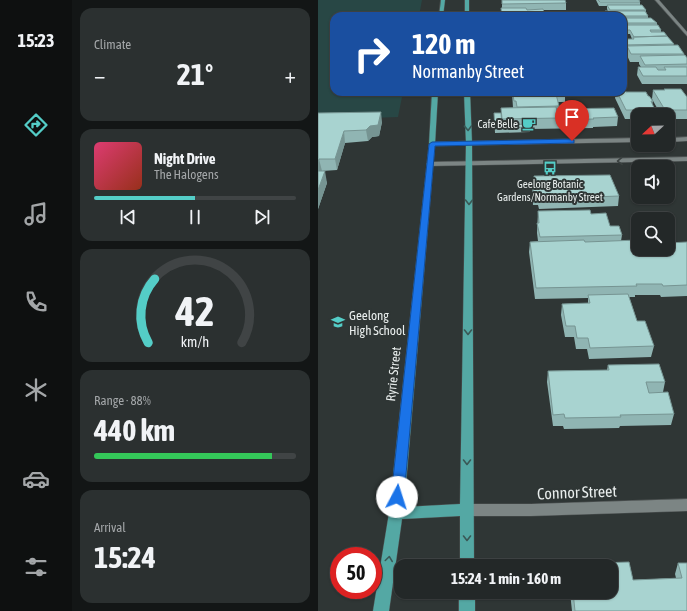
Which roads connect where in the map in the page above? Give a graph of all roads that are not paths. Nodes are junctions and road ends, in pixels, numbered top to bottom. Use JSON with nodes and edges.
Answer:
{"nodes":[{"id":1,"x":442,"y":0,"type":"edge"},
{"id":2,"x":467,"y":0,"type":"edge"},
{"id":3,"x":657,"y":0,"type":"edge"},
{"id":4,"x":441,"y":12,"type":"edge"},
{"id":5,"x":467,"y":12,"type":"edge"},
{"id":6,"x":687,"y":35,"type":"edge"},
{"id":7,"x":435,"y":96,"type":"edge"},
{"id":8,"x":467,"y":96,"type":"edge"},
{"id":9,"x":687,"y":139,"type":"edge"},
{"id":10,"x":631,"y":140,"type":"edge"},
{"id":11,"x":675,"y":140,"type":"edge"},
{"id":12,"x":469,"y":143,"type":"junction"},
{"id":13,"x":432,"y":144,"type":"junction"},
{"id":14,"x":687,"y":159,"type":"edge"},
{"id":15,"x":469,"y":163,"type":"junction"},
{"id":16,"x":430,"y":164,"type":"junction"},
{"id":17,"x":687,"y":505,"type":"edge"},
{"id":18,"x":467,"y":510,"type":"junction"},
{"id":19,"x":396,"y":513,"type":"junction"},
{"id":20,"x":467,"y":559,"type":"edge"},
{"id":21,"x":467,"y":599,"type":"edge"},
{"id":22,"x":381,"y":611,"type":"edge"},
{"id":23,"x":467,"y":611,"type":"edge"}],
"edges":[{"from":1,"to":4,"type":"main road"},
{"from":2,"to":5,"type":"main road"},
{"from":3,"to":6,"type":"street"},
{"from":7,"to":13,"type":"main road","name":"Ryrie Street"},
{"from":8,"to":12,"type":"main road","one_way":true},
{"from":9,"to":11,"type":"street"},
{"from":10,"to":12,"type":"street"},
{"from":12,"to":13,"type":"street"},
{"from":12,"to":15,"type":"main road"},
{"from":13,"to":16,"type":"main road","name":"Ryrie Street"},
{"from":14,"to":15,"type":"street","one_way":true},
{"from":15,"to":16,"type":"street"},
{"from":15,"to":18,"type":"main road","one_way":true},
{"from":16,"to":19,"type":"main road","name":"Ryrie Street"},
{"from":17,"to":18,"type":"street","name":"Connor Street"},
{"from":18,"to":19,"type":"main road"},
{"from":18,"to":20,"type":"main road","one_way":true},
{"from":22,"to":19,"type":"main road","name":"Ryrie Street","one_way":true},
{"from":21,"to":23,"type":"main road"}]}
